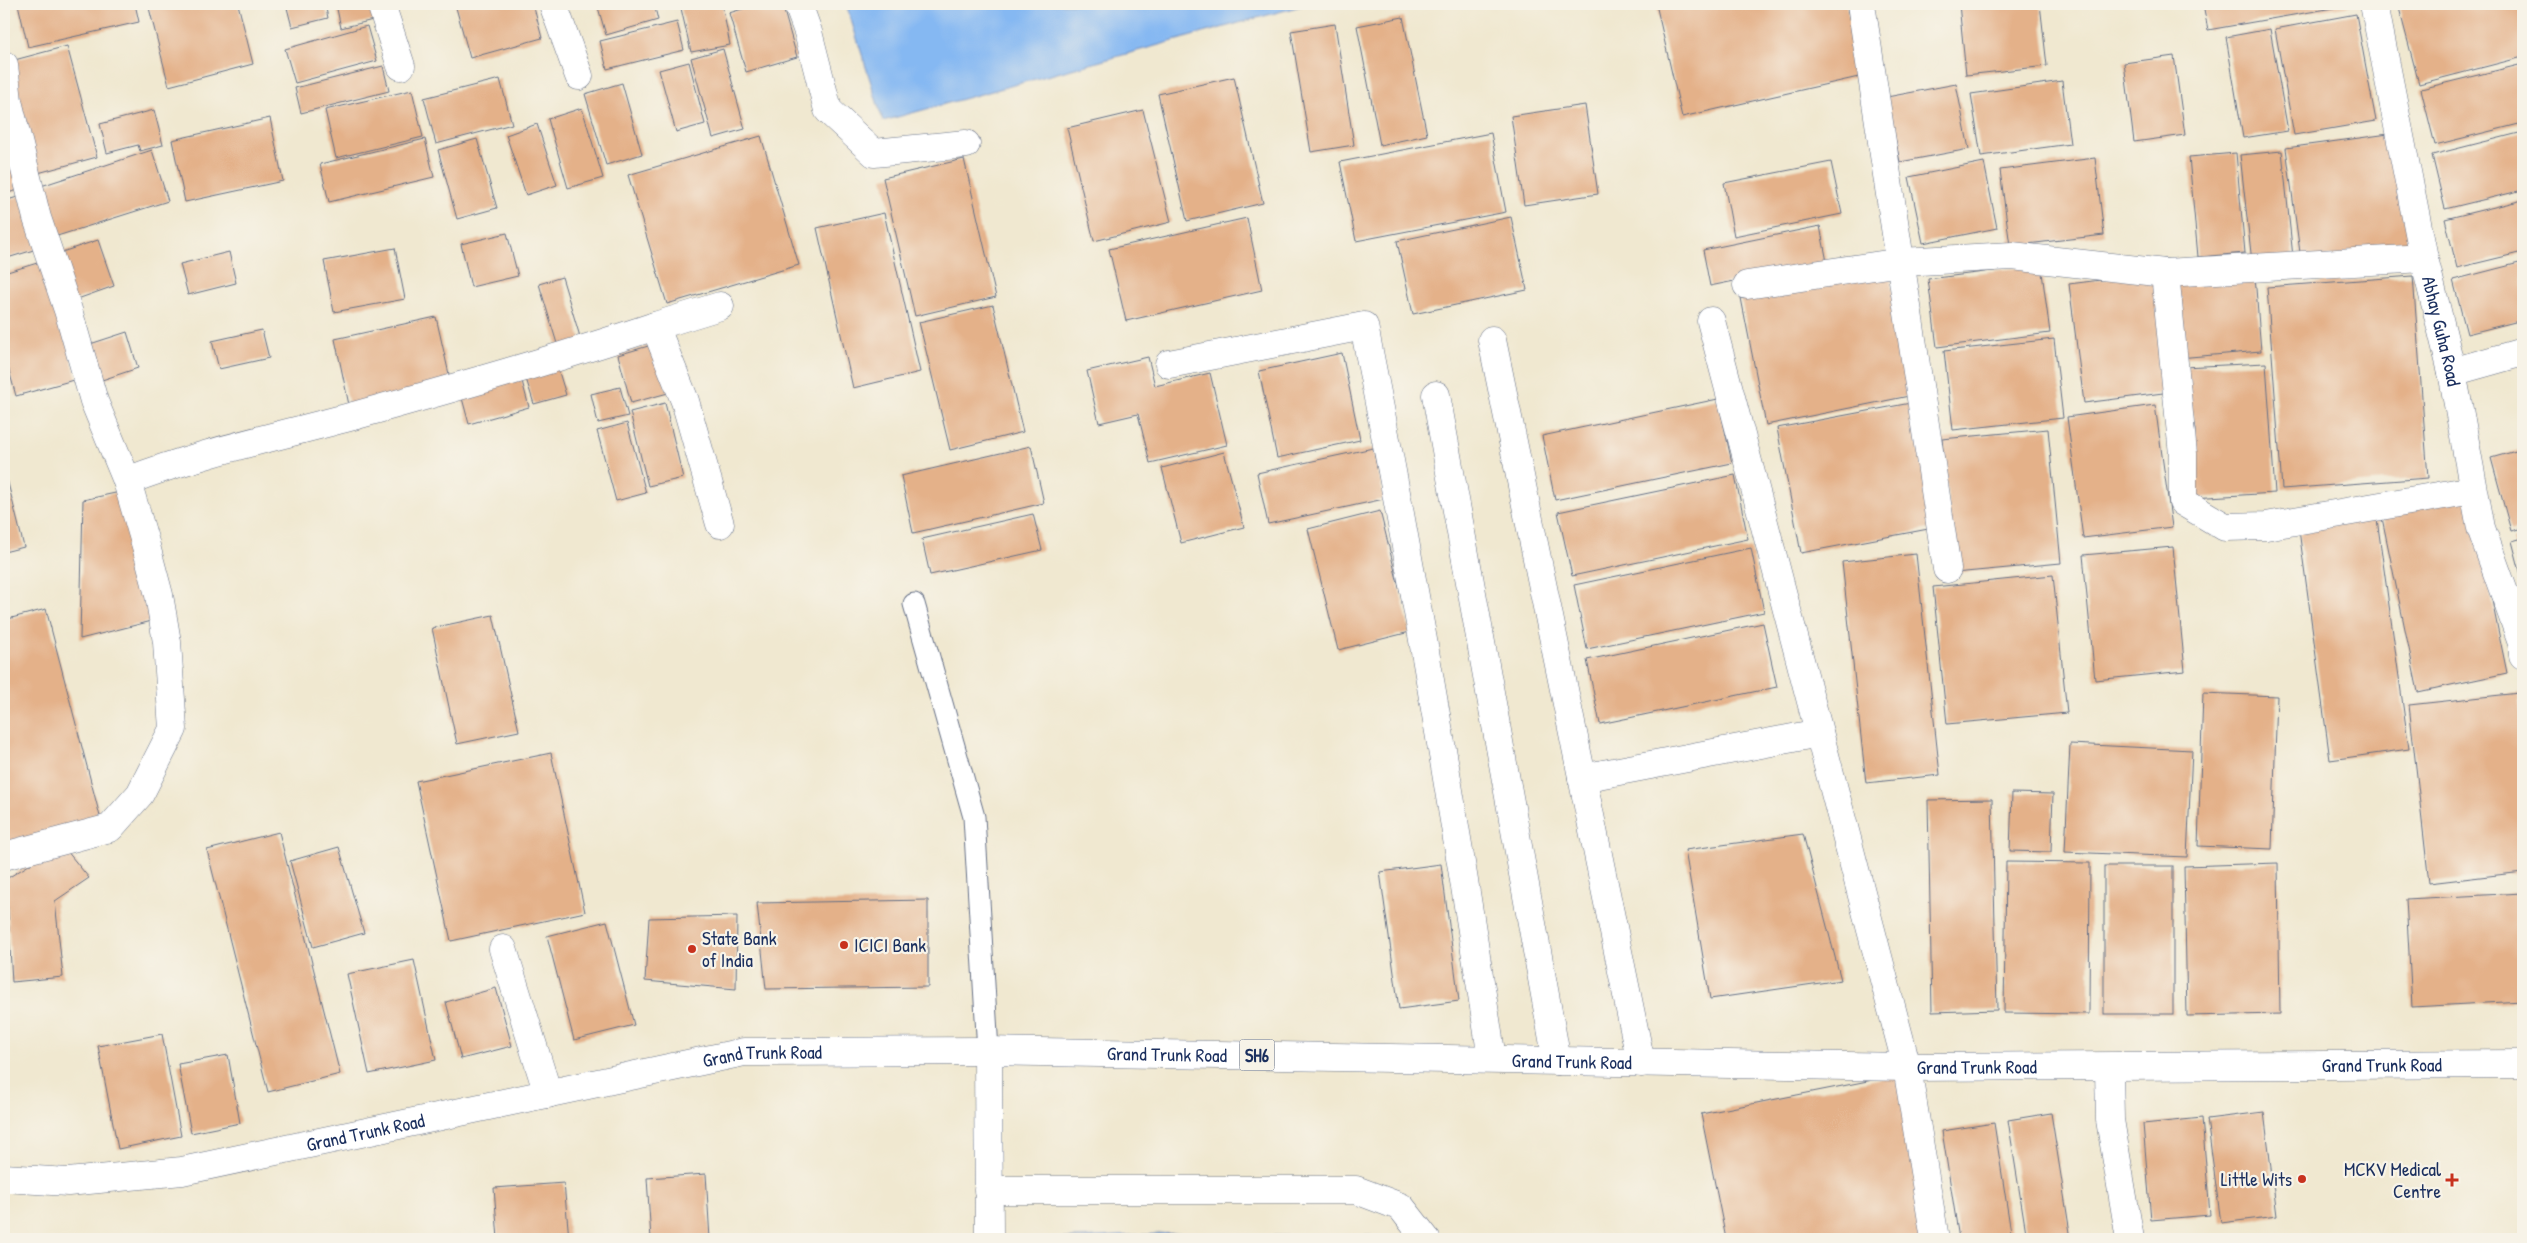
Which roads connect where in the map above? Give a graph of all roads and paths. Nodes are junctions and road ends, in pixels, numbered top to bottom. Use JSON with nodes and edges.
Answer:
{"nodes":[{"id":1,"x":381,"y":4,"type":"edge"},
{"id":2,"x":553,"y":4,"type":"edge"},
{"id":3,"x":798,"y":4,"type":"edge"},
{"id":4,"x":1861,"y":4,"type":"edge"},
{"id":5,"x":2374,"y":4,"type":"edge"},
{"id":6,"x":4,"y":65,"type":"edge"},
{"id":7,"x":402,"y":66,"type":"dead end"},
{"id":8,"x":579,"y":76,"type":"dead end"},
{"id":9,"x":966,"y":144,"type":"dead end"},
{"id":10,"x":2424,"y":258,"type":"junction"},
{"id":11,"x":1901,"y":262,"type":"junction"},
{"id":12,"x":2165,"y":273,"type":"junction"},
{"id":13,"x":1747,"y":285,"type":"dead end"},
{"id":14,"x":720,"y":306,"type":"dead end"},
{"id":15,"x":1711,"y":321,"type":"dead end"},
{"id":16,"x":656,"y":326,"type":"junction"},
{"id":17,"x":1492,"y":340,"type":"dead end"},
{"id":18,"x":2523,"y":352,"type":"edge"},
{"id":19,"x":1170,"y":364,"type":"dead end"},
{"id":20,"x":2452,"y":372,"type":"junction"},
{"id":21,"x":1436,"y":395,"type":"dead end"},
{"id":22,"x":127,"y":480,"type":"junction"},
{"id":23,"x":2473,"y":490,"type":"junction"},
{"id":24,"x":720,"y":524,"type":"dead end"},
{"id":25,"x":1947,"y":569,"type":"dead end"},
{"id":26,"x":914,"y":604,"type":"dead end"},
{"id":27,"x":2523,"y":646,"type":"edge"},
{"id":28,"x":1819,"y":733,"type":"junction"},
{"id":29,"x":1582,"y":778,"type":"junction"},
{"id":30,"x":4,"y":856,"type":"edge"},
{"id":31,"x":503,"y":949,"type":"dead end"},
{"id":32,"x":988,"y":1051,"type":"junction"},
{"id":33,"x":1492,"y":1059,"type":"junction"},
{"id":34,"x":1557,"y":1061,"type":"junction"},
{"id":35,"x":1641,"y":1063,"type":"junction"},
{"id":36,"x":2523,"y":1064,"type":"edge"},
{"id":37,"x":1907,"y":1067,"type":"junction"},
{"id":38,"x":2109,"y":1068,"type":"junction"},
{"id":39,"x":548,"y":1094,"type":"junction"},
{"id":40,"x":4,"y":1178,"type":"edge"},
{"id":41,"x":988,"y":1190,"type":"junction"},
{"id":42,"x":989,"y":1239,"type":"edge"},
{"id":43,"x":1426,"y":1239,"type":"edge"},
{"id":44,"x":1935,"y":1239,"type":"edge"},
{"id":45,"x":2130,"y":1239,"type":"edge"}],
"edges":[{"from":1,"to":7,"type":"street"},
{"from":2,"to":8,"type":"street"},
{"from":3,"to":9,"type":"street"},
{"from":4,"to":11,"type":"street"},
{"from":5,"to":10,"type":"street","name":"Abhay Guha Road"},
{"from":6,"to":22,"type":"street"},
{"from":10,"to":12,"type":"street"},
{"from":10,"to":20,"type":"street","name":"Abhay Guha Road"},
{"from":11,"to":12,"type":"street"},
{"from":11,"to":13,"type":"street"},
{"from":11,"to":25,"type":"street"},
{"from":12,"to":23,"type":"street"},
{"from":14,"to":16,"type":"street"},
{"from":15,"to":28,"type":"street"},
{"from":16,"to":22,"type":"street"},
{"from":16,"to":24,"type":"street"},
{"from":17,"to":29,"type":"street"},
{"from":18,"to":20,"type":"street"},
{"from":19,"to":33,"type":"street"},
{"from":20,"to":23,"type":"street","name":"Abhay Guha Road"},
{"from":21,"to":34,"type":"street"},
{"from":22,"to":30,"type":"street"},
{"from":23,"to":27,"type":"street","name":"Abhay Guha Road"},
{"from":26,"to":32,"type":"lane"},
{"from":28,"to":29,"type":"street"},
{"from":28,"to":37,"type":"street"},
{"from":29,"to":35,"type":"street"},
{"from":31,"to":39,"type":"street"},
{"from":32,"to":33,"type":"street","name":"Grand Trunk Road","number":"SH6"},
{"from":32,"to":39,"type":"street","name":"Grand Trunk Road","number":"SH6"},
{"from":32,"to":41,"type":"street"},
{"from":33,"to":34,"type":"street","name":"Grand Trunk Road","number":"SH6"},
{"from":34,"to":35,"type":"street","name":"Grand Trunk Road","number":"SH6"},
{"from":35,"to":37,"type":"street","name":"Grand Trunk Road","number":"SH6"},
{"from":36,"to":38,"type":"street","name":"Grand Trunk Road","number":"SH6"},
{"from":37,"to":38,"type":"street","name":"Grand Trunk Road","number":"SH6"},
{"from":37,"to":44,"type":"street"},
{"from":38,"to":45,"type":"street"},
{"from":39,"to":40,"type":"street","name":"Grand Trunk Road","number":"SH6"},
{"from":41,"to":42,"type":"street"},
{"from":41,"to":43,"type":"street"}]}
